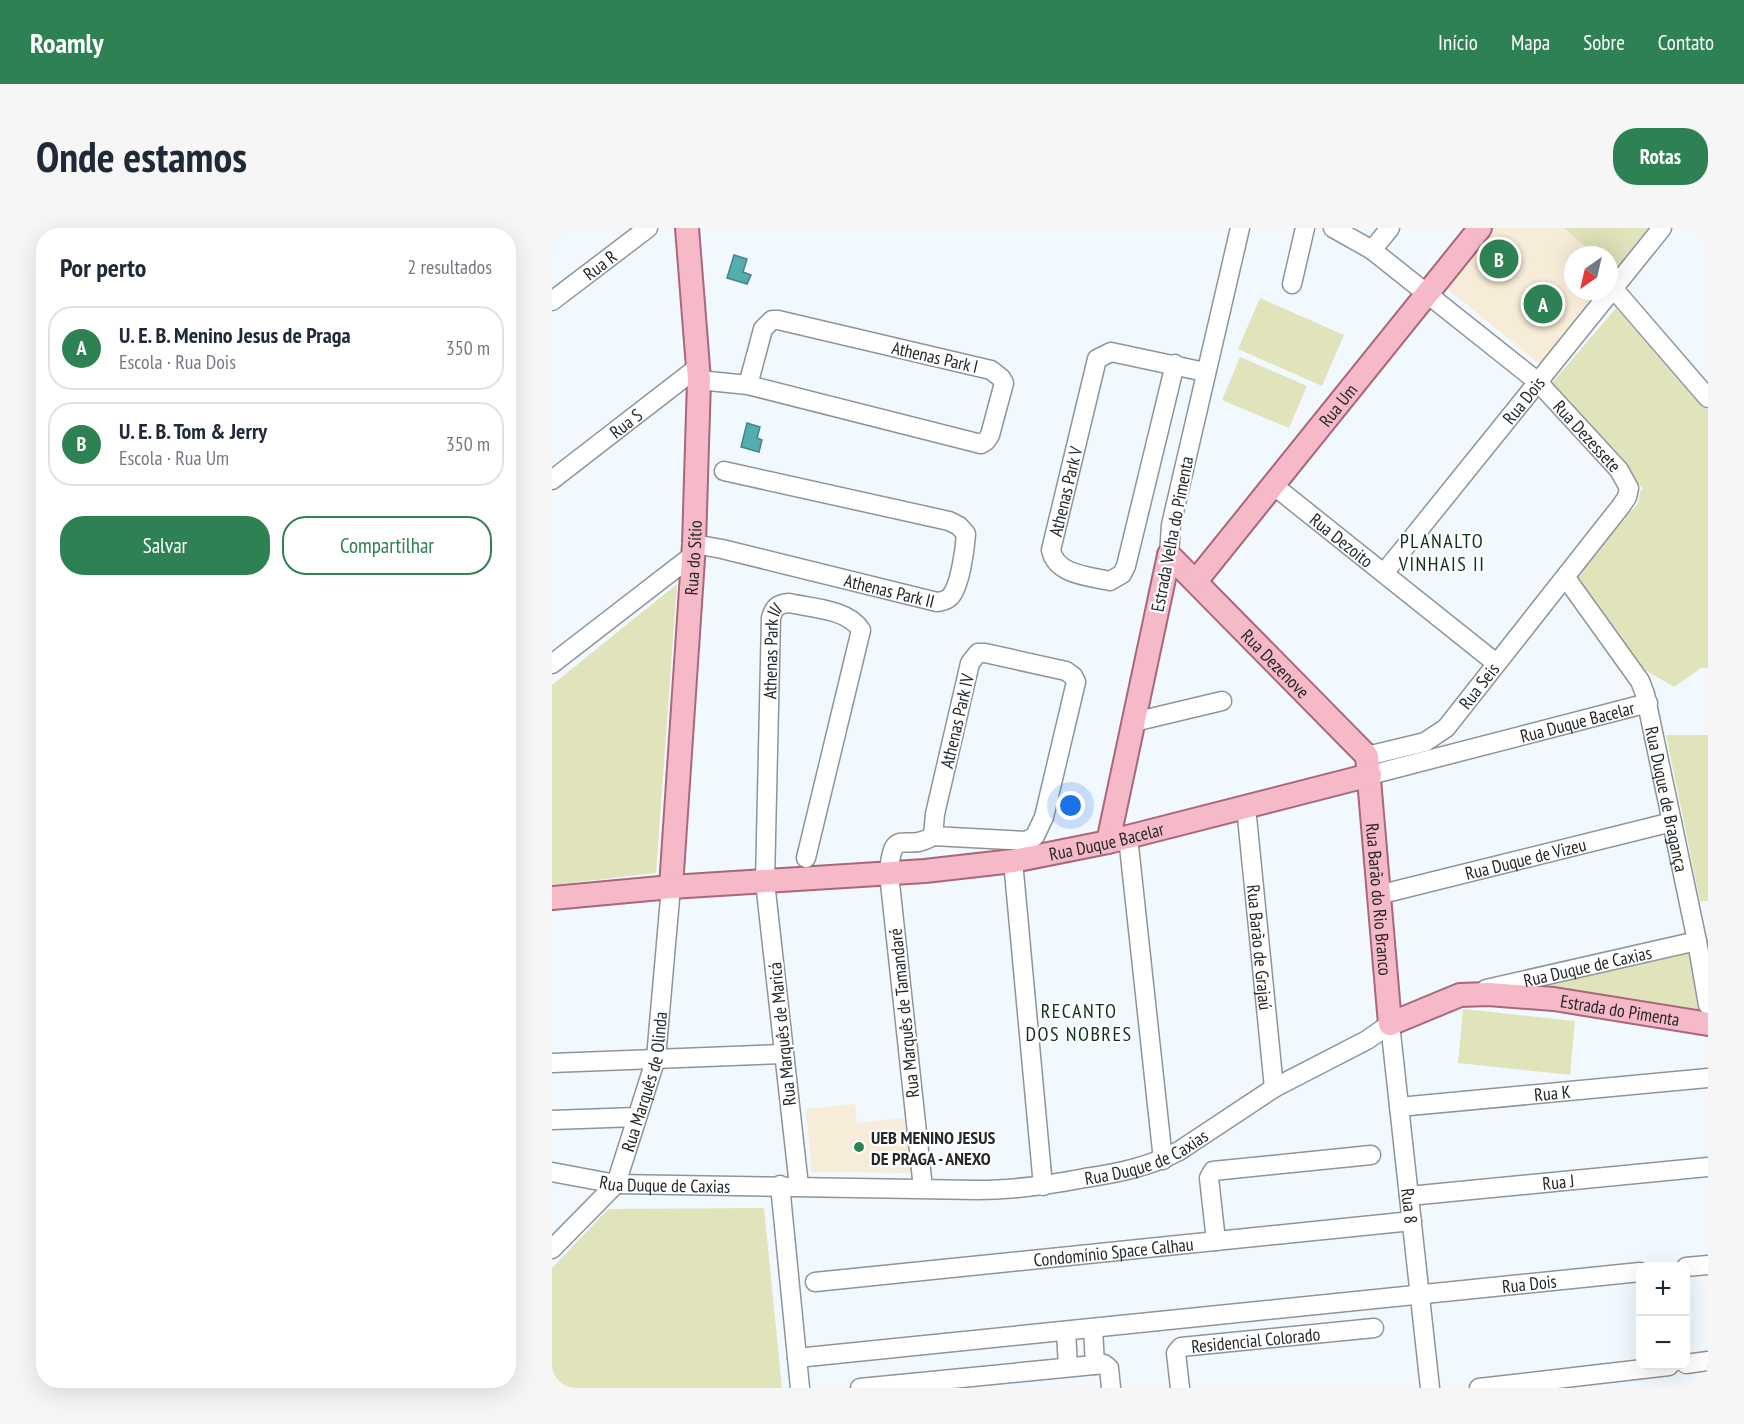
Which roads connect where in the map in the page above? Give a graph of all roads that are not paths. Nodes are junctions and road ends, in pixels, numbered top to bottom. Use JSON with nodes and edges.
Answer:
{"nodes":[{"id":1,"x":648,"y":228,"type":"edge"},
{"id":2,"x":687,"y":228,"type":"edge"},
{"id":3,"x":1240,"y":228,"type":"edge"},
{"id":4,"x":1305,"y":228,"type":"edge"},
{"id":5,"x":1333,"y":228,"type":"edge"},
{"id":6,"x":1390,"y":228,"type":"edge"},
{"id":7,"x":1480,"y":228,"type":"edge"},
{"id":8,"x":1662,"y":228,"type":"edge"},
{"id":9,"x":1372,"y":250,"type":"junction"},
{"id":10,"x":1618,"y":282,"type":"edge"},
{"id":11,"x":1292,"y":284,"type":"dead end"},
{"id":12,"x":1427,"y":294,"type":"junction"},
{"id":13,"x":1618,"y":294,"type":"edge"},
{"id":14,"x":1603,"y":300,"type":"edge"},
{"id":15,"x":552,"y":301,"type":"edge"},
{"id":16,"x":1175,"y":364,"type":"junction"},
{"id":17,"x":1205,"y":372,"type":"junction"},
{"id":18,"x":699,"y":373,"type":"junction"},
{"id":19,"x":1538,"y":382,"type":"junction"},
{"id":20,"x":748,"y":385,"type":"junction"},
{"id":21,"x":1708,"y":398,"type":"edge"},
{"id":22,"x":724,"y":471,"type":"dead end"},
{"id":23,"x":552,"y":480,"type":"edge"},
{"id":24,"x":1273,"y":485,"type":"junction"},
{"id":25,"x":694,"y":550,"type":"junction"},
{"id":26,"x":1169,"y":555,"type":"junction"},
{"id":27,"x":1384,"y":573,"type":"junction"},
{"id":28,"x":1566,"y":578,"type":"junction"},
{"id":29,"x":1196,"y":581,"type":"junction"},
{"id":30,"x":1496,"y":663,"type":"junction"},
{"id":31,"x":552,"y":664,"type":"edge"},
{"id":32,"x":1222,"y":700,"type":"dead end"},
{"id":33,"x":1648,"y":703,"type":"junction"},
{"id":34,"x":1134,"y":723,"type":"junction"},
{"id":35,"x":1368,"y":766,"type":"junction"},
{"id":36,"x":1246,"y":807,"type":"junction"},
{"id":37,"x":1672,"y":822,"type":"junction"},
{"id":38,"x":933,"y":836,"type":"junction"},
{"id":39,"x":1118,"y":839,"type":"junction"},
{"id":40,"x":806,"y":858,"type":"dead end"},
{"id":41,"x":1013,"y":861,"type":"junction"},
{"id":42,"x":889,"y":874,"type":"junction"},
{"id":43,"x":765,"y":882,"type":"junction"},
{"id":44,"x":671,"y":887,"type":"junction"},
{"id":45,"x":1378,"y":895,"type":"junction"},
{"id":46,"x":552,"y":898,"type":"edge"},
{"id":47,"x":1697,"y":941,"type":"junction"},
{"id":48,"x":1460,"y":995,"type":"junction"},
{"id":49,"x":1708,"y":1005,"type":"edge"},
{"id":50,"x":1390,"y":1024,"type":"junction"},
{"id":51,"x":1708,"y":1024,"type":"edge"},
{"id":52,"x":783,"y":1054,"type":"junction"},
{"id":53,"x":656,"y":1058,"type":"junction"},
{"id":54,"x":552,"y":1063,"type":"edge"},
{"id":55,"x":1708,"y":1078,"type":"edge"},
{"id":56,"x":1274,"y":1088,"type":"junction"},
{"id":57,"x":1399,"y":1107,"type":"junction"},
{"id":58,"x":638,"y":1117,"type":"junction"},
{"id":59,"x":552,"y":1120,"type":"edge"},
{"id":60,"x":1371,"y":1155,"type":"dead end"},
{"id":61,"x":1163,"y":1160,"type":"junction"},
{"id":62,"x":1708,"y":1167,"type":"edge"},
{"id":63,"x":552,"y":1172,"type":"edge"},
{"id":64,"x":616,"y":1184,"type":"junction"},
{"id":65,"x":780,"y":1185,"type":"junction"},
{"id":66,"x":800,"y":1186,"type":"junction"},
{"id":67,"x":1043,"y":1186,"type":"junction"},
{"id":68,"x":923,"y":1188,"type":"junction"},
{"id":69,"x":1409,"y":1196,"type":"junction"},
{"id":70,"x":1412,"y":1221,"type":"junction"},
{"id":71,"x":1216,"y":1241,"type":"junction"},
{"id":72,"x":552,"y":1250,"type":"edge"},
{"id":73,"x":1708,"y":1264,"type":"edge"},
{"id":74,"x":1690,"y":1266,"type":"edge"},
{"id":75,"x":1636,"y":1272,"type":"edge"},
{"id":76,"x":815,"y":1282,"type":"dead end"},
{"id":77,"x":1420,"y":1294,"type":"junction"},
{"id":78,"x":1094,"y":1328,"type":"junction"},
{"id":79,"x":1374,"y":1328,"type":"dead end"},
{"id":80,"x":1066,"y":1336,"type":"junction"},
{"id":81,"x":797,"y":1358,"type":"junction"},
{"id":82,"x":1708,"y":1361,"type":"edge"},
{"id":83,"x":1690,"y":1363,"type":"edge"},
{"id":84,"x":1095,"y":1365,"type":"junction"},
{"id":85,"x":1068,"y":1367,"type":"junction"},
{"id":86,"x":1636,"y":1369,"type":"edge"},
{"id":87,"x":800,"y":1388,"type":"edge"},
{"id":88,"x":860,"y":1388,"type":"edge"},
{"id":89,"x":1111,"y":1388,"type":"edge"},
{"id":90,"x":1180,"y":1388,"type":"edge"},
{"id":91,"x":1430,"y":1388,"type":"edge"},
{"id":92,"x":1479,"y":1388,"type":"edge"}],
"edges":[{"from":1,"to":15,"type":"street","name":"Rua R"},
{"from":2,"to":18,"type":"main road","name":"Rua do Sítio"},
{"from":3,"to":17,"type":"street","name":"Estrada Velha do Pimenta"},
{"from":4,"to":11,"type":"street"},
{"from":5,"to":9,"type":"street","name":"Rua Dezessete"},
{"from":6,"to":9,"type":"street"},
{"from":7,"to":12,"type":"main road","name":"Rua Um"},
{"from":8,"to":10,"type":"street","name":"Rua Dois"},
{"from":9,"to":12,"type":"street","name":"Rua Dezessete"},
{"from":12,"to":19,"type":"street","name":"Rua Dezessete"},
{"from":12,"to":24,"type":"main road","name":"Rua Um"},
{"from":13,"to":21,"type":"street"},
{"from":14,"to":19,"type":"street","name":"Rua Dois"},
{"from":16,"to":16,"type":"street","name":"Athenas Park V"},
{"from":16,"to":17,"type":"street","name":"Athenas Park V"},
{"from":17,"to":26,"type":"street","name":"Estrada Velha do Pimenta"},
{"from":18,"to":20,"type":"street","name":"Athenas Park I"},
{"from":18,"to":23,"type":"street","name":"Rua S"},
{"from":18,"to":25,"type":"main road","name":"Rua do Sítio"},
{"from":19,"to":27,"type":"street","name":"Rua Dois"},
{"from":19,"to":28,"type":"street","name":"Rua Dezessete"},
{"from":20,"to":20,"type":"street","name":"Athenas Park I"},
{"from":22,"to":25,"type":"street","name":"Athenas Park II"},
{"from":24,"to":27,"type":"street","name":"Rua Dezoito"},
{"from":24,"to":29,"type":"main road","name":"Rua Um"},
{"from":25,"to":31,"type":"street"},
{"from":25,"to":44,"type":"main road","name":"Rua do Sítio"},
{"from":26,"to":29,"type":"main road","name":"Rua Dezenove"},
{"from":26,"to":34,"type":"main road","name":"Estrada Velha do Pimenta"},
{"from":27,"to":30,"type":"street","name":"Rua Dezoito"},
{"from":28,"to":30,"type":"street","name":"Rua Seis"},
{"from":28,"to":33,"type":"street","name":"Rua Duque de Bragança"},
{"from":29,"to":35,"type":"main road","name":"Rua Dezenove"},
{"from":30,"to":35,"type":"street","name":"Rua Seis"},
{"from":32,"to":34,"type":"street"},
{"from":33,"to":35,"type":"street","name":"Rua Duque Bacelar"},
{"from":33,"to":37,"type":"street","name":"Rua Duque de Bragança"},
{"from":34,"to":39,"type":"main road","name":"Estrada Velha do Pimenta"},
{"from":35,"to":36,"type":"main road","name":"Rua Duque Bacelar"},
{"from":35,"to":45,"type":"main road","name":"Rua Barão do Rio Branco"},
{"from":36,"to":39,"type":"main road","name":"Rua Duque Bacelar"},
{"from":36,"to":56,"type":"street","name":"Rua Barão de Grajaú"},
{"from":37,"to":45,"type":"street","name":"Rua Duque de Vizeu"},
{"from":37,"to":47,"type":"street","name":"Rua Duque de Bragança"},
{"from":38,"to":38,"type":"street","name":"Athenas Park IV"},
{"from":38,"to":42,"type":"street","name":"Athenas Park IV"},
{"from":39,"to":41,"type":"main road","name":"Rua Duque Bacelar"},
{"from":39,"to":61,"type":"street"},
{"from":40,"to":43,"type":"street","name":"Athenas Park III"},
{"from":41,"to":42,"type":"main road","name":"Rua Duque Bacelar"},
{"from":41,"to":67,"type":"street"},
{"from":42,"to":43,"type":"main road","name":"Rua Duque Bacelar"},
{"from":42,"to":68,"type":"street","name":"Rua Marquês de Tamandaré"},
{"from":43,"to":44,"type":"main road","name":"Rua Duque Bacelar"},
{"from":43,"to":52,"type":"street","name":"Rua Marquês de Maricá"},
{"from":44,"to":46,"type":"main road","name":"Rua Duque Bacelar"},
{"from":44,"to":53,"type":"street","name":"Rua Marquês de Olinda"},
{"from":45,"to":50,"type":"main road","name":"Rua Barão do Rio Branco"},
{"from":47,"to":48,"type":"street","name":"Rua Duque de Caxias"},
{"from":47,"to":49,"type":"street","name":"Rua Duque de Bragança"},
{"from":48,"to":50,"type":"main road","name":"Rua Duque de Caxias"},
{"from":48,"to":51,"type":"main road","name":"Estrada do Pimenta"},
{"from":50,"to":56,"type":"street","name":"Rua Duque de Caxias"},
{"from":50,"to":57,"type":"street","name":"Rua 8"},
{"from":52,"to":53,"type":"street"},
{"from":52,"to":66,"type":"street","name":"Rua Marquês de Maricá"},
{"from":53,"to":54,"type":"street"},
{"from":53,"to":58,"type":"street","name":"Rua Marquês de Olinda"},
{"from":55,"to":57,"type":"street","name":"Rua K"},
{"from":56,"to":61,"type":"street","name":"Rua Duque de Caxias"},
{"from":57,"to":69,"type":"street","name":"Rua 8"},
{"from":58,"to":59,"type":"street"},
{"from":58,"to":64,"type":"street","name":"Rua Marquês de Olinda"},
{"from":60,"to":71,"type":"street"},
{"from":61,"to":67,"type":"street","name":"Rua Duque de Caxias"},
{"from":62,"to":69,"type":"street","name":"Rua J"},
{"from":63,"to":64,"type":"street","name":"Rua Duque de Caxias"},
{"from":64,"to":65,"type":"street","name":"Rua Duque de Caxias"},
{"from":64,"to":72,"type":"street","name":"Rua Marquês de Olinda"},
{"from":65,"to":66,"type":"street","name":"Rua Duque de Caxias"},
{"from":65,"to":81,"type":"street"},
{"from":66,"to":68,"type":"street","name":"Rua Duque de Caxias"},
{"from":67,"to":68,"type":"street","name":"Rua Duque de Caxias"},
{"from":69,"to":70,"type":"street","name":"Rua 8"},
{"from":70,"to":71,"type":"street","name":"Condomínio Space Calhau"},
{"from":70,"to":77,"type":"street","name":"Rua 8"},
{"from":71,"to":76,"type":"street","name":"Condomínio Space Calhau"},
{"from":73,"to":74,"type":"street"},
{"from":75,"to":77,"type":"street","name":"Rua Dois"},
{"from":77,"to":78,"type":"street","name":"Rua Dois"},
{"from":77,"to":91,"type":"street","name":"Rua 8"},
{"from":78,"to":80,"type":"street","name":"Rua Dois"},
{"from":78,"to":84,"type":"street"},
{"from":79,"to":90,"type":"street","name":"Residencial Colorado"},
{"from":80,"to":81,"type":"street","name":"Rua Dois"},
{"from":80,"to":85,"type":"street"},
{"from":81,"to":87,"type":"street"},
{"from":82,"to":83,"type":"street"},
{"from":84,"to":85,"type":"street"},
{"from":84,"to":89,"type":"street"},
{"from":85,"to":88,"type":"street"},
{"from":86,"to":92,"type":"street"}]}
